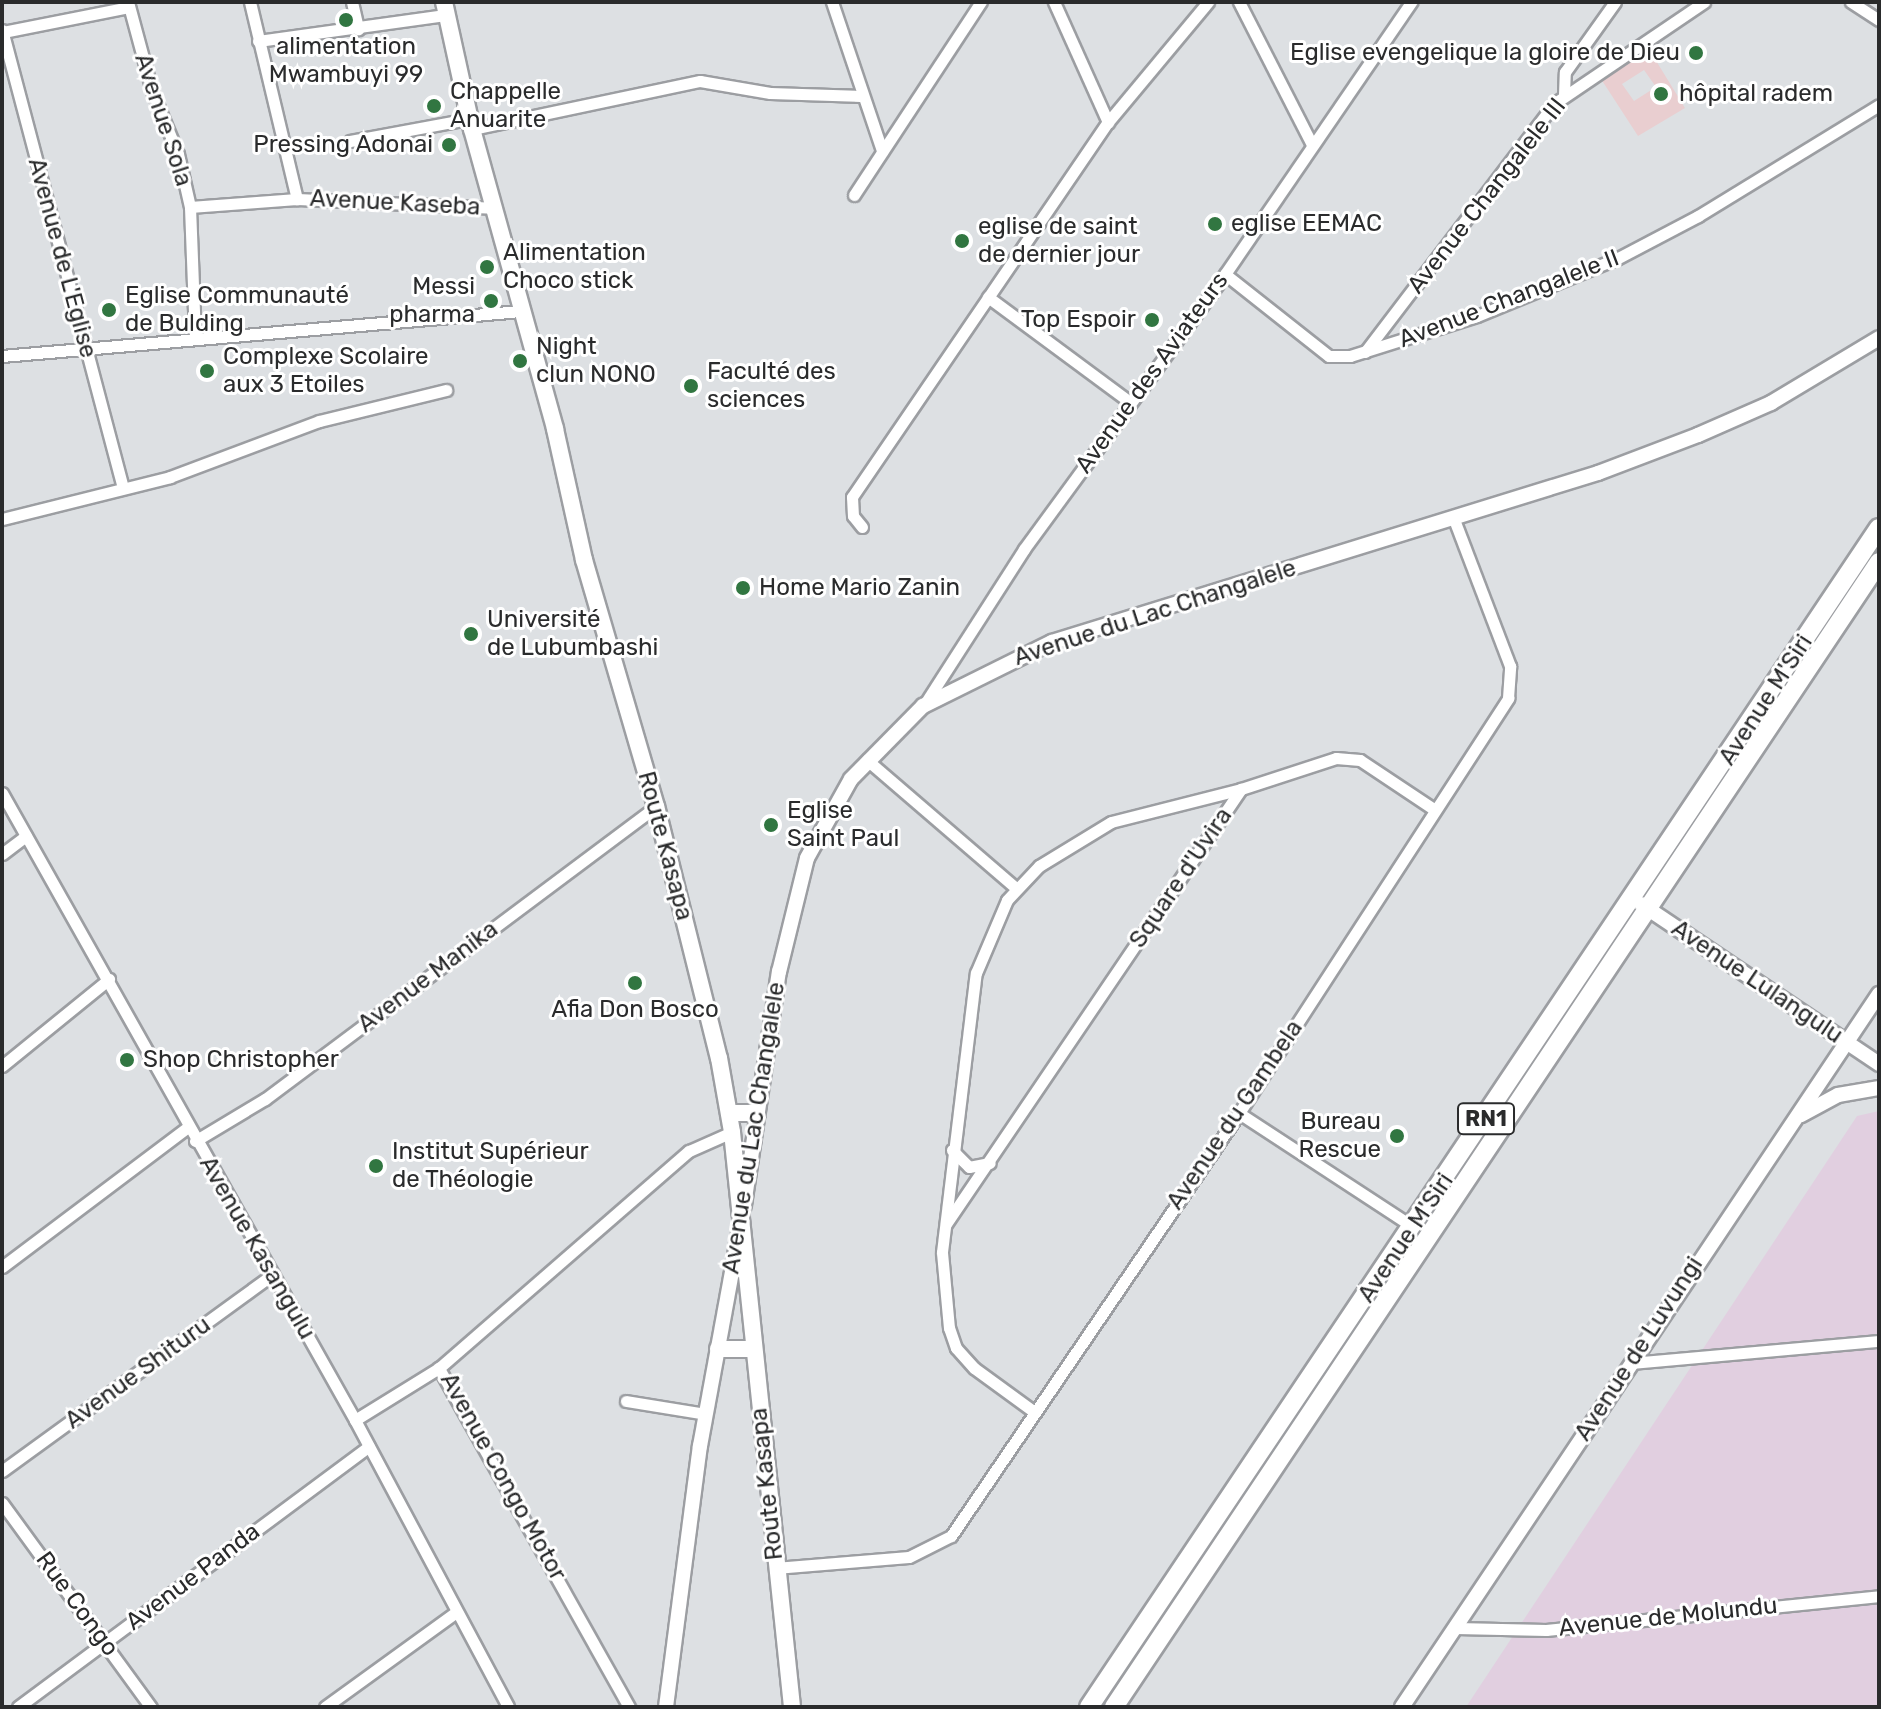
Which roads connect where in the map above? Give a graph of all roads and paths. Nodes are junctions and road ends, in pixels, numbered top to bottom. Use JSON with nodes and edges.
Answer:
{"nodes":[{"id":1,"x":250,"y":2,"type":"edge"},
{"id":2,"x":352,"y":2,"type":"edge"},
{"id":3,"x":832,"y":2,"type":"edge"},
{"id":4,"x":981,"y":2,"type":"edge"},
{"id":5,"x":1054,"y":2,"type":"edge"},
{"id":6,"x":1208,"y":2,"type":"edge"},
{"id":7,"x":1239,"y":2,"type":"edge"},
{"id":8,"x":1411,"y":2,"type":"edge"},
{"id":9,"x":1615,"y":2,"type":"edge"},
{"id":10,"x":1704,"y":2,"type":"edge"},
{"id":11,"x":1851,"y":2,"type":"edge"},
{"id":12,"x":128,"y":5,"type":"edge"},
{"id":13,"x":444,"y":8,"type":"edge"},
{"id":14,"x":1879,"y":20,"type":"edge"},
{"id":15,"x":358,"y":29,"type":"junction"},
{"id":16,"x":2,"y":31,"type":"edge"},
{"id":17,"x":258,"y":41,"type":"junction"},
{"id":18,"x":1564,"y":95,"type":"junction"},
{"id":19,"x":860,"y":96,"type":"junction"},
{"id":20,"x":1879,"y":105,"type":"edge"},
{"id":21,"x":1108,"y":122,"type":"junction"},
{"id":22,"x":470,"y":124,"type":"junction"},
{"id":23,"x":350,"y":141,"type":"dead end"},
{"id":24,"x":1311,"y":143,"type":"junction"},
{"id":25,"x":882,"y":151,"type":"junction"},
{"id":26,"x":854,"y":195,"type":"dead end"},
{"id":27,"x":297,"y":199,"type":"junction"},
{"id":28,"x":190,"y":207,"type":"junction"},
{"id":29,"x":492,"y":208,"type":"junction"},
{"id":30,"x":1225,"y":274,"type":"junction"},
{"id":31,"x":988,"y":297,"type":"junction"},
{"id":32,"x":521,"y":311,"type":"junction"},
{"id":33,"x":195,"y":335,"type":"junction"},
{"id":34,"x":1879,"y":338,"type":"edge"},
{"id":35,"x":86,"y":346,"type":"junction"},
{"id":36,"x":1365,"y":352,"type":"junction"},
{"id":37,"x":2,"y":356,"type":"edge"},
{"id":38,"x":446,"y":390,"type":"dead end"},
{"id":39,"x":1130,"y":402,"type":"junction"},
{"id":40,"x":122,"y":485,"type":"junction"},
{"id":41,"x":1453,"y":517,"type":"junction"},
{"id":42,"x":2,"y":519,"type":"edge"},
{"id":43,"x":862,"y":527,"type":"dead end"},
{"id":44,"x":1879,"y":528,"type":"edge"},
{"id":45,"x":1879,"y":562,"type":"edge"},
{"id":46,"x":923,"y":706,"type":"junction"},
{"id":47,"x":867,"y":760,"type":"junction"},
{"id":48,"x":1241,"y":789,"type":"junction"},
{"id":49,"x":2,"y":793,"type":"edge"},
{"id":50,"x":656,"y":806,"type":"junction"},
{"id":51,"x":1435,"y":810,"type":"junction"},
{"id":52,"x":26,"y":836,"type":"junction"},
{"id":53,"x":2,"y":854,"type":"edge"},
{"id":54,"x":1016,"y":888,"type":"junction"},
{"id":55,"x":1641,"y":904,"type":"junction"},
{"id":56,"x":109,"y":979,"type":"junction"},
{"id":57,"x":1879,"y":994,"type":"edge"},
{"id":58,"x":1846,"y":1043,"type":"junction"},
{"id":59,"x":1879,"y":1064,"type":"edge"},
{"id":60,"x":2,"y":1066,"type":"edge"},
{"id":61,"x":1879,"y":1088,"type":"edge"},
{"id":62,"x":729,"y":1113,"type":"junction"},
{"id":63,"x":757,"y":1113,"type":"junction"},
{"id":64,"x":1239,"y":1113,"type":"junction"},
{"id":65,"x":1796,"y":1118,"type":"junction"},
{"id":66,"x":188,"y":1127,"type":"junction"},
{"id":67,"x":732,"y":1132,"type":"junction"},
{"id":68,"x":195,"y":1141,"type":"junction"},
{"id":69,"x":952,"y":1150,"type":"junction"},
{"id":70,"x":990,"y":1163,"type":"junction"},
{"id":71,"x":741,"y":1220,"type":"junction"},
{"id":72,"x":945,"y":1224,"type":"junction"},
{"id":73,"x":1413,"y":1227,"type":"junction"},
{"id":74,"x":2,"y":1267,"type":"edge"},
{"id":75,"x":273,"y":1274,"type":"junction"},
{"id":76,"x":1879,"y":1341,"type":"edge"},
{"id":77,"x":718,"y":1349,"type":"junction"},
{"id":78,"x":753,"y":1349,"type":"junction"},
{"id":79,"x":1631,"y":1363,"type":"junction"},
{"id":80,"x":439,"y":1368,"type":"junction"},
{"id":81,"x":626,"y":1401,"type":"dead end"},
{"id":82,"x":1033,"y":1411,"type":"junction"},
{"id":83,"x":706,"y":1414,"type":"junction"},
{"id":84,"x":355,"y":1420,"type":"junction"},
{"id":85,"x":369,"y":1446,"type":"junction"},
{"id":86,"x":2,"y":1471,"type":"edge"},
{"id":87,"x":2,"y":1503,"type":"edge"},
{"id":88,"x":775,"y":1568,"type":"junction"},
{"id":89,"x":1879,"y":1596,"type":"edge"},
{"id":90,"x":456,"y":1612,"type":"junction"},
{"id":91,"x":1456,"y":1628,"type":"junction"},
{"id":92,"x":106,"y":1642,"type":"junction"},
{"id":93,"x":18,"y":1707,"type":"edge"},
{"id":94,"x":151,"y":1707,"type":"edge"},
{"id":95,"x":325,"y":1707,"type":"edge"},
{"id":96,"x":508,"y":1707,"type":"edge"},
{"id":97,"x":629,"y":1707,"type":"edge"},
{"id":98,"x":666,"y":1707,"type":"edge"},
{"id":99,"x":792,"y":1707,"type":"edge"},
{"id":100,"x":1089,"y":1707,"type":"edge"},
{"id":101,"x":1114,"y":1707,"type":"edge"},
{"id":102,"x":1402,"y":1707,"type":"edge"}],
"edges":[{"from":1,"to":17,"type":"street","name":"Avenue Kaseba"},
{"from":2,"to":15,"type":"street"},
{"from":3,"to":19,"type":"street"},
{"from":4,"to":25,"type":"street"},
{"from":5,"to":21,"type":"street"},
{"from":6,"to":21,"type":"street"},
{"from":7,"to":24,"type":"street"},
{"from":8,"to":24,"type":"street","name":"Avenue des Aviateurs"},
{"from":9,"to":18,"type":"street"},
{"from":10,"to":18,"type":"street","name":"Avenue Changalele III"},
{"from":11,"to":14,"type":"street"},
{"from":12,"to":16,"type":"street"},
{"from":12,"to":28,"type":"street","name":"Avenue Sola"},
{"from":13,"to":15,"type":"street"},
{"from":13,"to":22,"type":"main road","name":"Route Kasapa"},
{"from":15,"to":17,"type":"street"},
{"from":16,"to":35,"type":"street","name":"Avenue de L'Eglise"},
{"from":17,"to":27,"type":"street","name":"Avenue Kaseba"},
{"from":18,"to":36,"type":"street","name":"Avenue Changalele III"},
{"from":19,"to":22,"type":"street"},
{"from":19,"to":25,"type":"street"},
{"from":20,"to":36,"type":"street","name":"Avenue Changalele II"},
{"from":21,"to":31,"type":"street"},
{"from":22,"to":23,"type":"street"},
{"from":22,"to":29,"type":"main road","name":"Route Kasapa"},
{"from":24,"to":30,"type":"street","name":"Avenue des Aviateurs"},
{"from":25,"to":26,"type":"street"},
{"from":27,"to":28,"type":"street","name":"Avenue Kaseba"},
{"from":27,"to":29,"type":"street","name":"Avenue Kaseba"},
{"from":28,"to":33,"type":"street","name":"Avenue Sola"},
{"from":29,"to":32,"type":"main road","name":"Route Kasapa"},
{"from":30,"to":36,"type":"street","name":"Avenue Changalele II"},
{"from":30,"to":39,"type":"street","name":"Avenue des Aviateurs"},
{"from":31,"to":39,"type":"street"},
{"from":31,"to":43,"type":"street"},
{"from":32,"to":33,"type":"street"},
{"from":32,"to":50,"type":"main road","name":"Route Kasapa"},
{"from":33,"to":35,"type":"street"},
{"from":34,"to":41,"type":"street","name":"Avenue du Lac Changalele"},
{"from":35,"to":37,"type":"street"},
{"from":35,"to":40,"type":"street","name":"Avenue de L'Eglise"},
{"from":38,"to":40,"type":"street"},
{"from":39,"to":46,"type":"street","name":"Avenue des Aviateurs"},
{"from":40,"to":42,"type":"street"},
{"from":41,"to":46,"type":"street","name":"Avenue du Lac Changalele"},
{"from":41,"to":51,"type":"street","name":"Avenue du Gambela"},
{"from":44,"to":55,"type":"highway","name":"Avenue M'Siri","number":"RN1"},
{"from":45,"to":55,"type":"highway","name":"Avenue M'Siri","number":"RN1"},
{"from":46,"to":47,"type":"street","name":"Avenue du Lac Changalele"},
{"from":47,"to":54,"type":"street"},
{"from":47,"to":63,"type":"street","name":"Avenue du Lac Changalele"},
{"from":48,"to":51,"type":"street"},
{"from":48,"to":54,"type":"street","name":"Square d'Uvira"},
{"from":48,"to":70,"type":"street","name":"Square d'Uvira"},
{"from":49,"to":52,"type":"street","name":"Avenue Kasangulu"},
{"from":50,"to":62,"type":"main road","name":"Route Kasapa"},
{"from":50,"to":68,"type":"street","name":"Avenue Manika"},
{"from":51,"to":64,"type":"street","name":"Avenue du Gambela"},
{"from":52,"to":53,"type":"street"},
{"from":52,"to":56,"type":"street","name":"Avenue Kasangulu"},
{"from":54,"to":69,"type":"street","name":"Square d'Uvira"},
{"from":55,"to":58,"type":"street","name":"Avenue Lulangulu"},
{"from":55,"to":73,"type":"highway","name":"Avenue M'Siri","number":"RN1"},
{"from":55,"to":101,"type":"highway","name":"Avenue M'Siri","number":"RN1"},
{"from":56,"to":60,"type":"street"},
{"from":56,"to":66,"type":"street","name":"Avenue Kasangulu"},
{"from":57,"to":58,"type":"street","name":"Avenue de Luvungi"},
{"from":58,"to":59,"type":"street","name":"Avenue Lulangulu"},
{"from":58,"to":65,"type":"street","name":"Avenue de Luvungi"},
{"from":61,"to":65,"type":"street"},
{"from":62,"to":63,"type":"main road"},
{"from":62,"to":67,"type":"main road","name":"Route Kasapa"},
{"from":63,"to":71,"type":"street","name":"Avenue du Lac Changalele"},
{"from":64,"to":73,"type":"street"},
{"from":64,"to":82,"type":"street","name":"Avenue du Gambela"},
{"from":65,"to":79,"type":"street","name":"Avenue de Luvungi"},
{"from":66,"to":68,"type":"street","name":"Avenue Kasangulu"},
{"from":66,"to":74,"type":"street"},
{"from":67,"to":71,"type":"main road","name":"Route Kasapa"},
{"from":67,"to":80,"type":"street","name":"Avenue Congo Motor"},
{"from":68,"to":75,"type":"street","name":"Avenue Kasangulu"},
{"from":69,"to":70,"type":"street"},
{"from":69,"to":72,"type":"street","name":"Square d'Uvira"},
{"from":70,"to":72,"type":"street","name":"Square d'Uvira"},
{"from":71,"to":77,"type":"street","name":"Avenue du Lac Changalele"},
{"from":71,"to":78,"type":"main road","name":"Route Kasapa"},
{"from":72,"to":82,"type":"street"},
{"from":73,"to":100,"type":"highway","name":"Avenue M'Siri","number":"RN1"},
{"from":75,"to":84,"type":"street","name":"Avenue Kasangulu"},
{"from":75,"to":86,"type":"street","name":"Avenue Shituru"},
{"from":76,"to":79,"type":"street"},
{"from":77,"to":78,"type":"main road"},
{"from":77,"to":83,"type":"street","name":"Avenue du Lac Changalele"},
{"from":78,"to":88,"type":"main road","name":"Route Kasapa"},
{"from":79,"to":91,"type":"street","name":"Avenue de Luvungi"},
{"from":80,"to":84,"type":"street"},
{"from":80,"to":97,"type":"street","name":"Avenue Congo Motor"},
{"from":81,"to":83,"type":"street"},
{"from":82,"to":88,"type":"street","name":"Avenue du Gambela"},
{"from":83,"to":98,"type":"street","name":"Avenue du Lac Changalele"},
{"from":84,"to":85,"type":"street","name":"Avenue Kasangulu"},
{"from":85,"to":90,"type":"street","name":"Avenue Kasangulu"},
{"from":85,"to":92,"type":"street","name":"Avenue Panda"},
{"from":87,"to":92,"type":"street","name":"Rue Congo"},
{"from":88,"to":99,"type":"main road","name":"Route Kasapa"},
{"from":89,"to":91,"type":"street","name":"Avenue de Molundu"},
{"from":90,"to":95,"type":"street"},
{"from":90,"to":96,"type":"street","name":"Avenue Kasangulu"},
{"from":91,"to":102,"type":"street","name":"Avenue de Luvungi"},
{"from":92,"to":93,"type":"street","name":"Avenue Panda"},
{"from":92,"to":94,"type":"street","name":"Rue Congo"}]}
